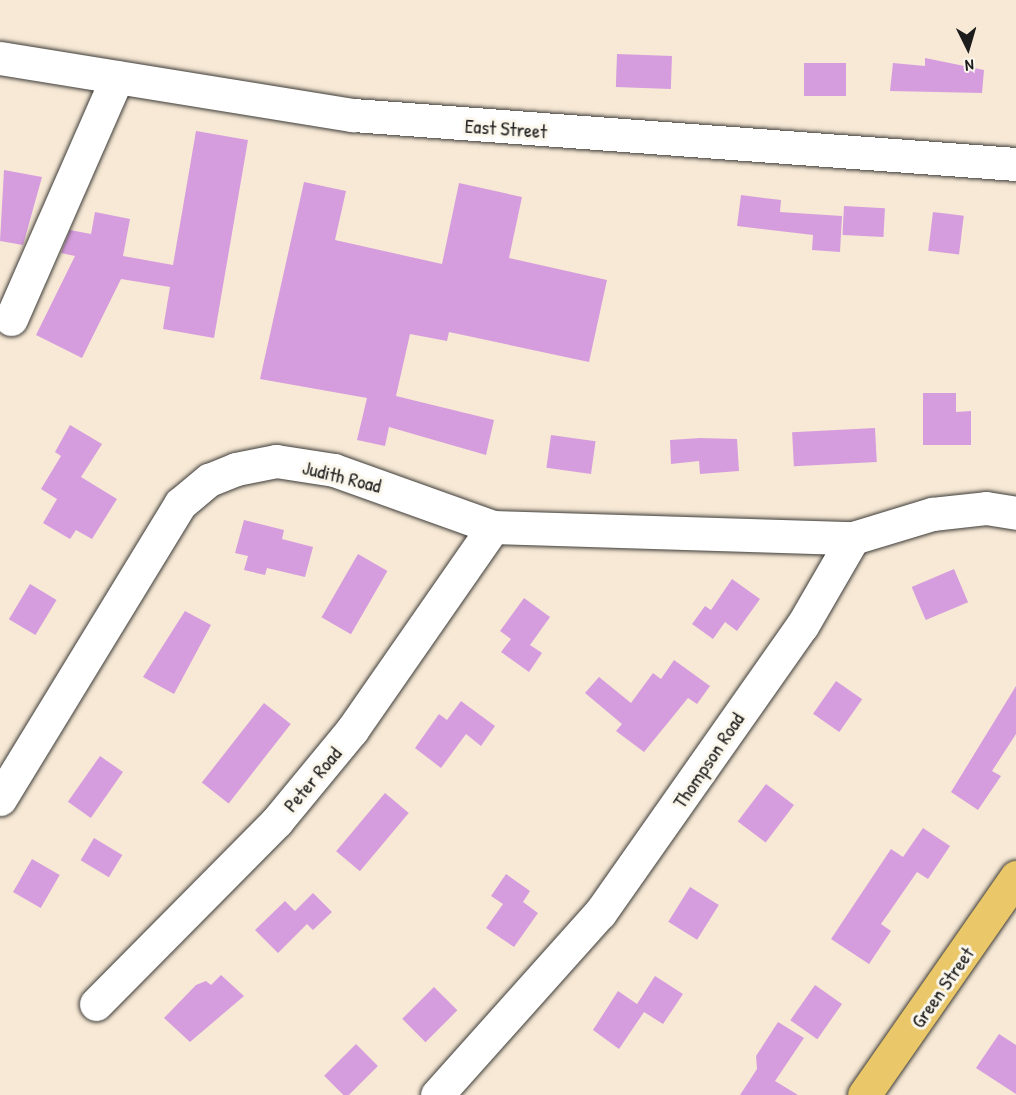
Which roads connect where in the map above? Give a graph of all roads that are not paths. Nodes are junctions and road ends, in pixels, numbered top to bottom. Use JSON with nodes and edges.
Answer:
{"nodes":[{"id":1,"x":0,"y":58,"type":"edge"},
{"id":2,"x":117,"y":77,"type":"junction"},
{"id":3,"x":1016,"y":164,"type":"edge"},
{"id":4,"x":11,"y":319,"type":"dead end"},
{"id":5,"x":1016,"y":513,"type":"edge"},
{"id":6,"x":493,"y":527,"type":"junction"},
{"id":7,"x":853,"y":538,"type":"junction"},
{"id":8,"x":0,"y":799,"type":"edge"},
{"id":9,"x":1016,"y":877,"type":"edge"},
{"id":10,"x":96,"y":1004,"type":"dead end"},
{"id":11,"x":437,"y":1095,"type":"edge"},
{"id":12,"x":864,"y":1095,"type":"edge"}],
"edges":[{"from":1,"to":2,"type":"street","name":"East Street"},
{"from":2,"to":3,"type":"street","name":"East Street"},
{"from":2,"to":4,"type":"street"},
{"from":5,"to":7,"type":"street"},
{"from":6,"to":7,"type":"street","name":"Judith Road"},
{"from":6,"to":8,"type":"street","name":"Judith Road"},
{"from":6,"to":10,"type":"street","name":"Peter Road"},
{"from":7,"to":11,"type":"street","name":"Thompson Road"},
{"from":9,"to":12,"type":"main road","name":"Green Street"}]}
